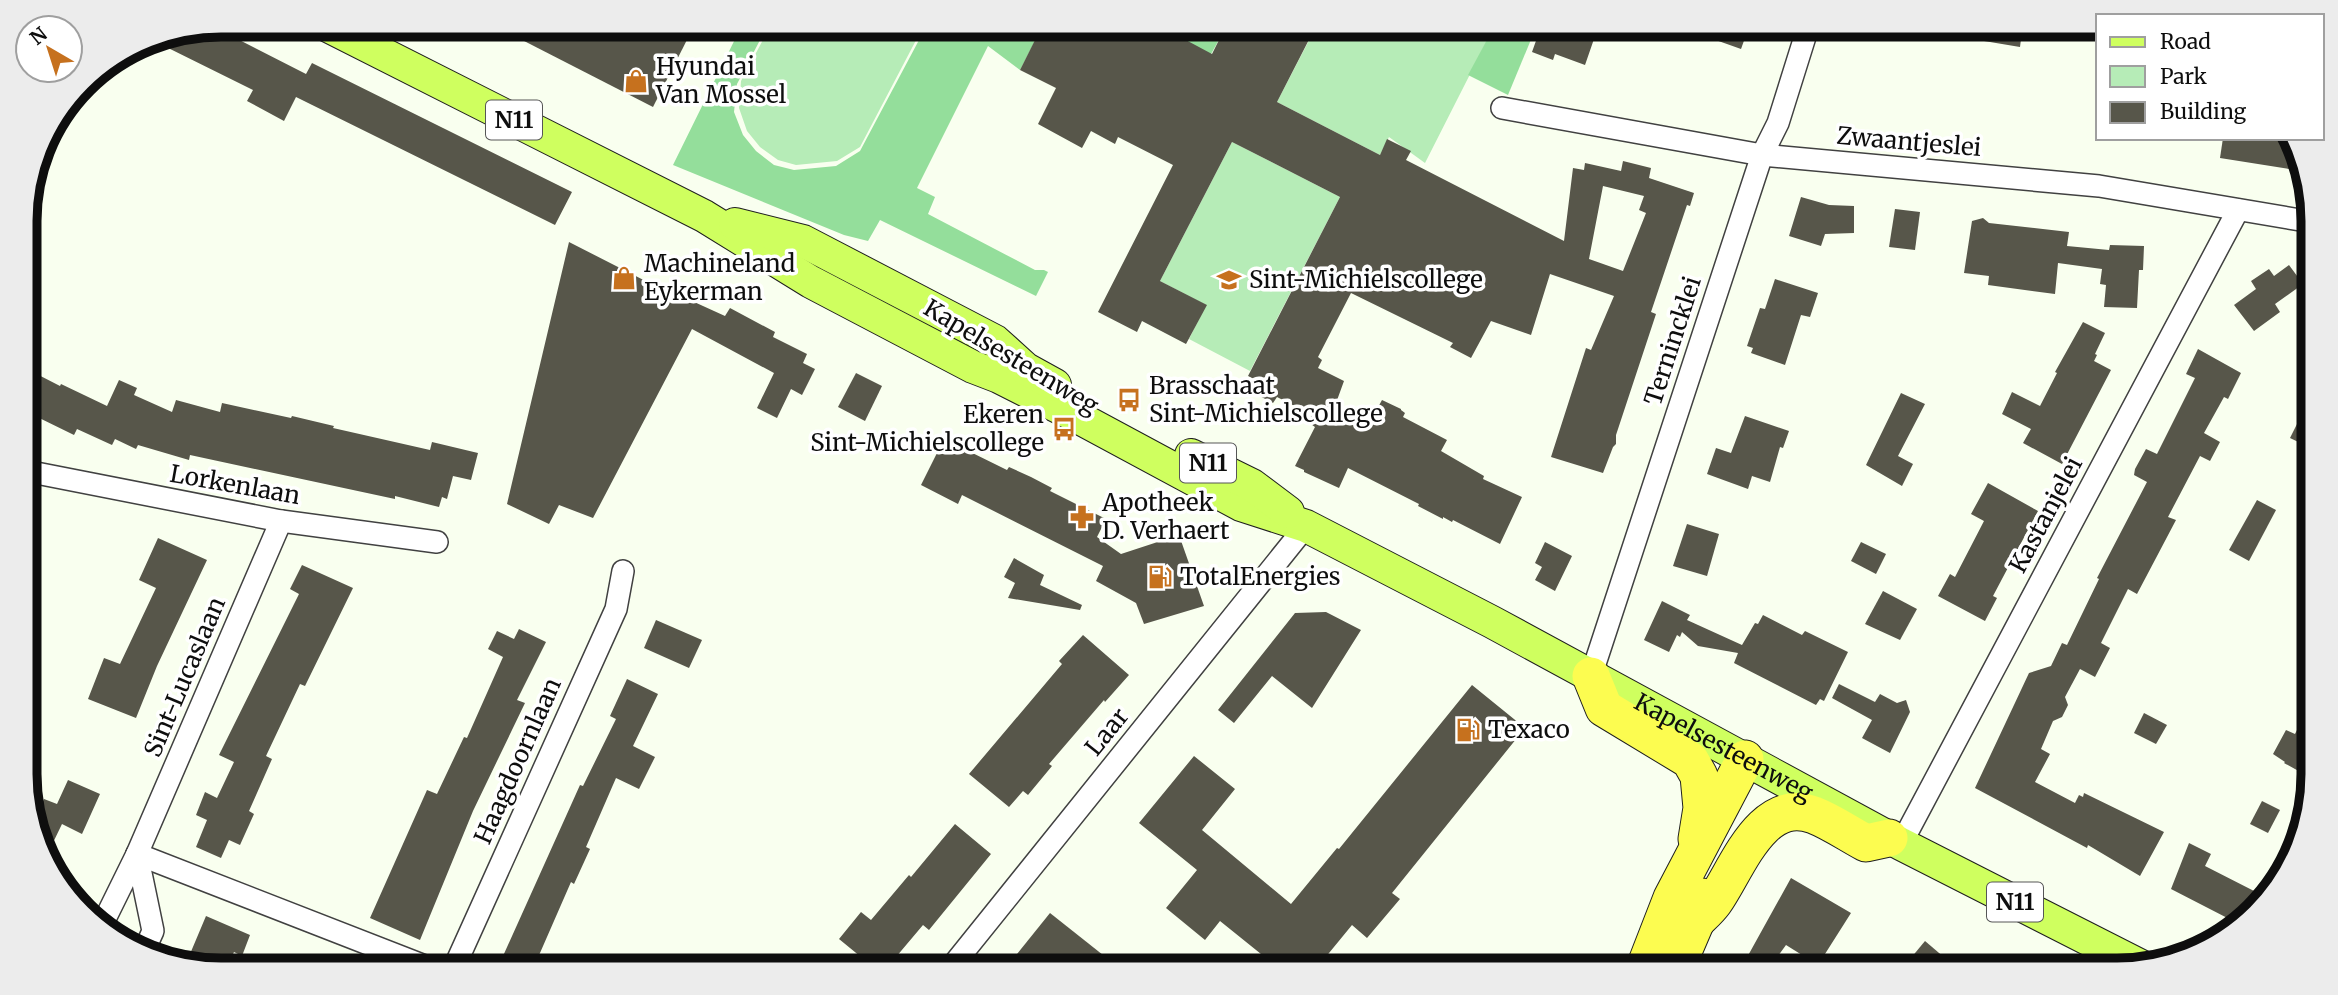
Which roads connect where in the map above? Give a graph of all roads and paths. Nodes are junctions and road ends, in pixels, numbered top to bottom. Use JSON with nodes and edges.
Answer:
{"nodes":[{"id":1,"x":350,"y":37,"type":"edge"},
{"id":2,"x":1805,"y":37,"type":"edge"},
{"id":3,"x":1502,"y":108,"type":"dead end"},
{"id":4,"x":1762,"y":155,"type":"junction"},
{"id":5,"x":2238,"y":210,"type":"junction"},
{"id":6,"x":2301,"y":220,"type":"edge"},
{"id":7,"x":37,"y":473,"type":"edge"},
{"id":8,"x":281,"y":521,"type":"junction"},
{"id":9,"x":1306,"y":526,"type":"junction"},
{"id":10,"x":437,"y":542,"type":"dead end"},
{"id":11,"x":623,"y":571,"type":"dead end"},
{"id":12,"x":1591,"y":676,"type":"junction"},
{"id":13,"x":1755,"y":765,"type":"junction"},
{"id":14,"x":1895,"y":841,"type":"junction"},
{"id":15,"x":1695,"y":850,"type":"junction"},
{"id":16,"x":137,"y":854,"type":"junction"},
{"id":17,"x":106,"y":917,"type":"edge"},
{"id":18,"x":1696,"y":921,"type":"junction"},
{"id":19,"x":148,"y":942,"type":"edge"},
{"id":20,"x":404,"y":958,"type":"edge"},
{"id":21,"x":458,"y":958,"type":"edge"},
{"id":22,"x":959,"y":958,"type":"edge"},
{"id":23,"x":1649,"y":958,"type":"edge"},
{"id":24,"x":1680,"y":958,"type":"edge"},
{"id":25,"x":2125,"y":958,"type":"edge"}],
"edges":[{"from":1,"to":9,"type":"main road","name":"Kapelsesteenweg","number":"N11"},
{"from":2,"to":4,"type":"street","name":"Ternincklei"},
{"from":3,"to":4,"type":"street","name":"Zwaantjeslei"},
{"from":4,"to":5,"type":"street","name":"Zwaantjeslei"},
{"from":4,"to":12,"type":"street","name":"Ternincklei"},
{"from":5,"to":6,"type":"street","name":"Zwaantjeslei"},
{"from":5,"to":14,"type":"street","name":"Kastanjelei"},
{"from":7,"to":8,"type":"street","name":"Lorkenlaan"},
{"from":8,"to":10,"type":"street","name":"Lorkenlaan"},
{"from":8,"to":16,"type":"street","name":"Sint-Lucaslaan"},
{"from":9,"to":12,"type":"main road","name":"Kapelsesteenweg","number":"N11"},
{"from":9,"to":22,"type":"street","name":"Laar"},
{"from":11,"to":21,"type":"street","name":"Haagdoornlaan"},
{"from":12,"to":13,"type":"main road","name":"Kapelsesteenweg","number":"N11"},
{"from":12,"to":15,"type":"highway"},
{"from":13,"to":14,"type":"main road","name":"Kapelsesteenweg","number":"N11"},
{"from":13,"to":15,"type":"highway"},
{"from":13,"to":18,"type":"highway"},
{"from":14,"to":18,"type":"highway"},
{"from":14,"to":25,"type":"main road","name":"Kapelsesteenweg","number":"N11"},
{"from":15,"to":23,"type":"highway"},
{"from":16,"to":17,"type":"street","name":"Sint-Lucaslaan"},
{"from":16,"to":19,"type":"street"},
{"from":16,"to":20,"type":"street"},
{"from":18,"to":24,"type":"highway"}]}
